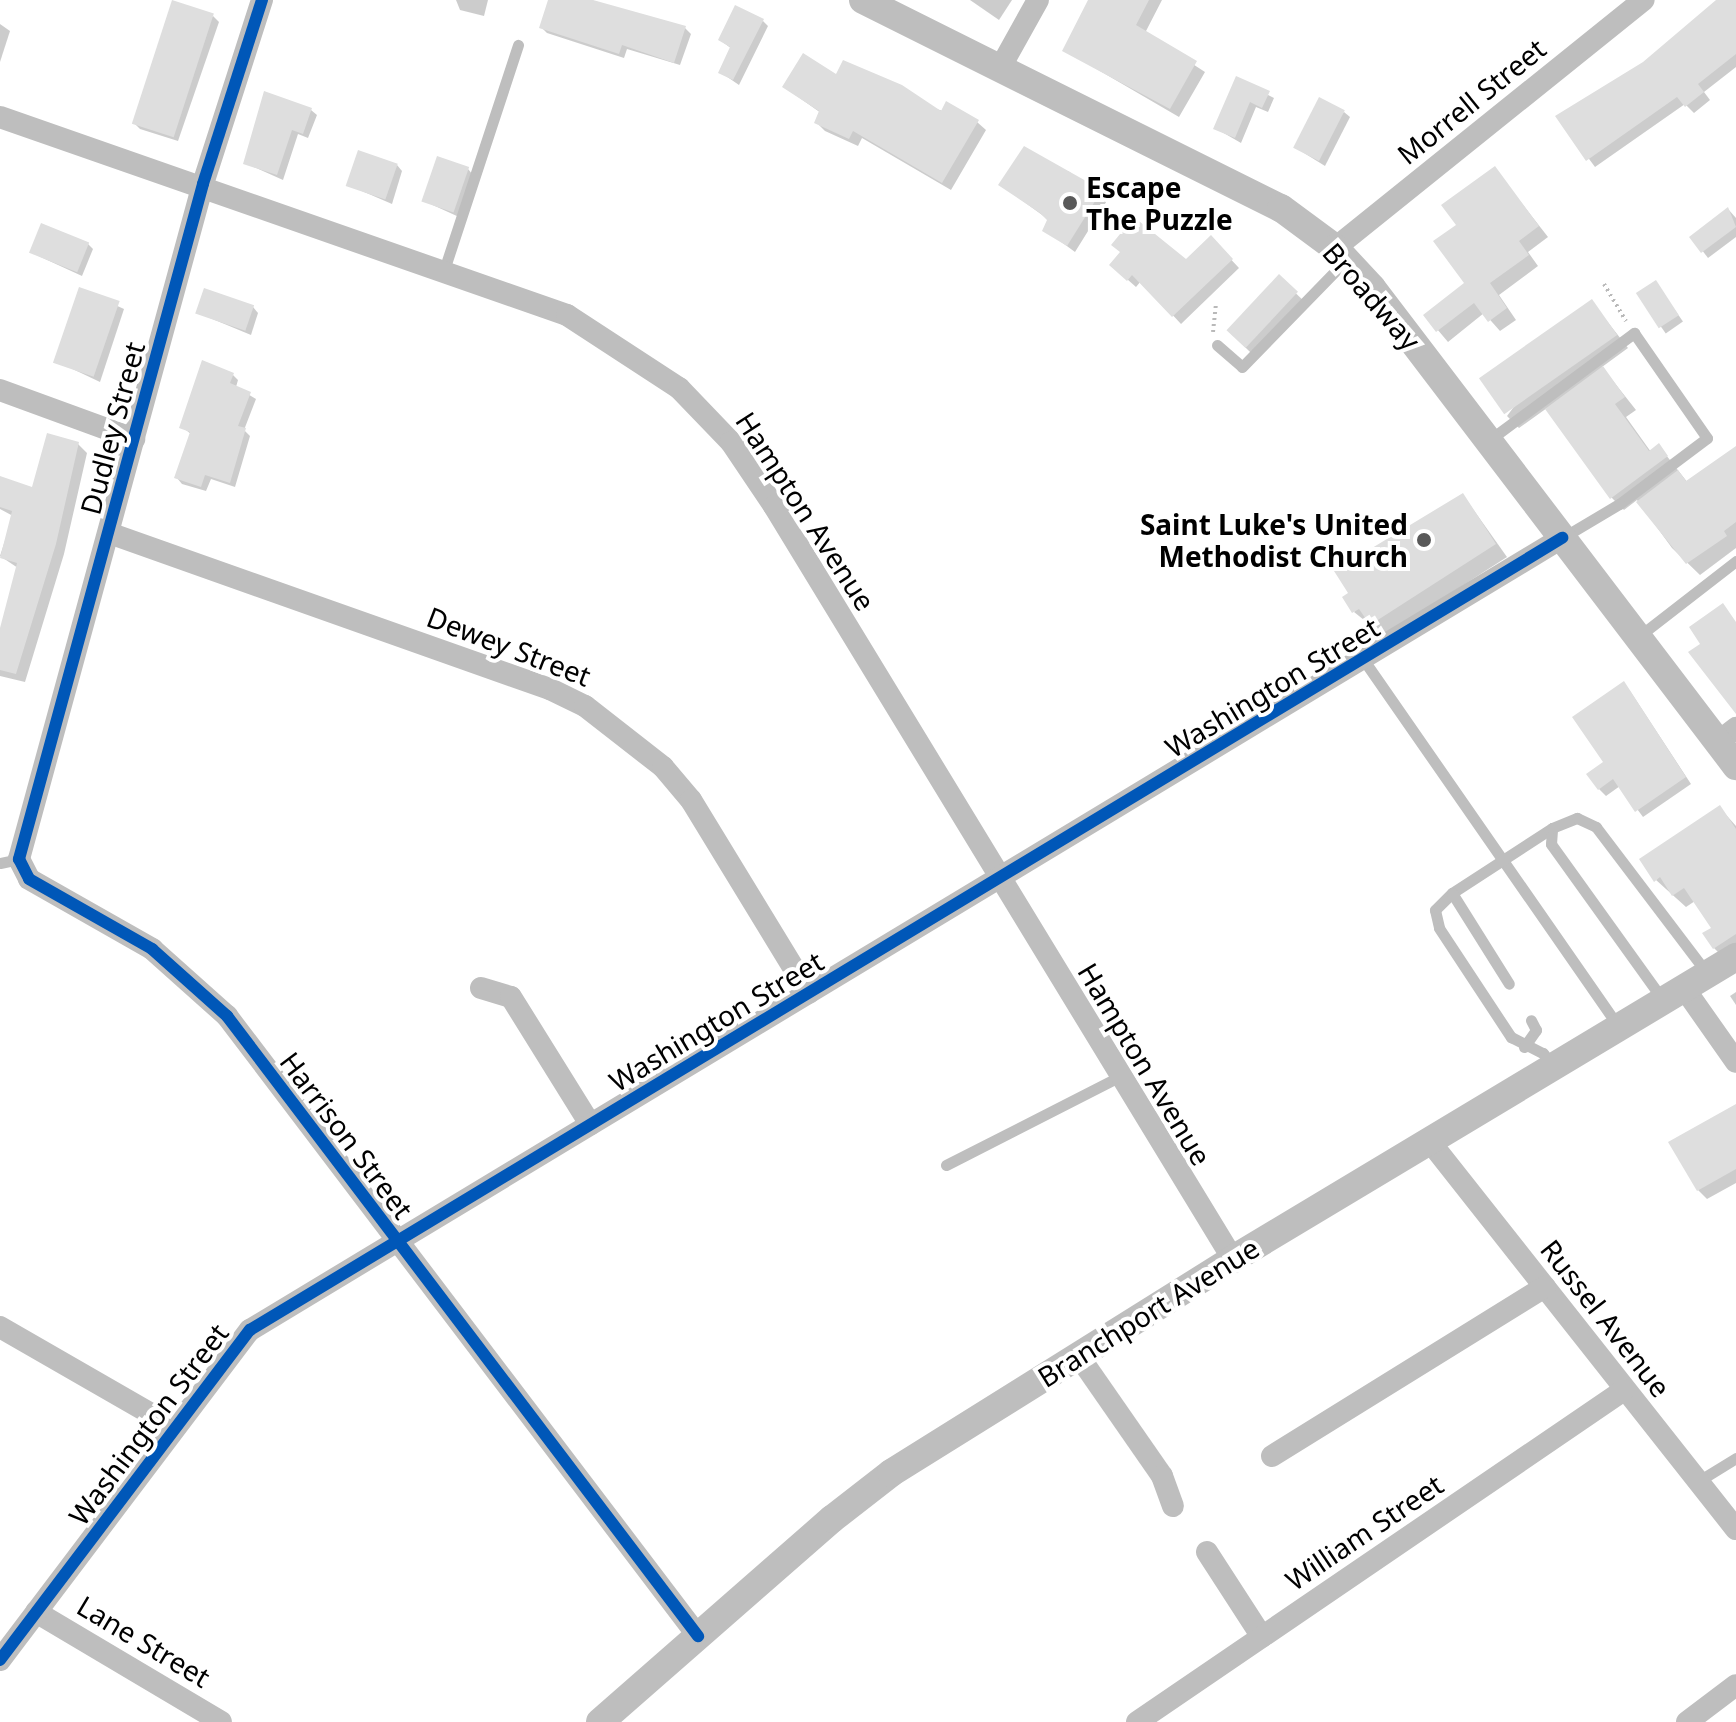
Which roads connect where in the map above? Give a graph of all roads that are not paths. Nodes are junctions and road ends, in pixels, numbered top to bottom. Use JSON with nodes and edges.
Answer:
{"nodes":[{"id":1,"x":262,"y":0,"type":"edge"},
{"id":2,"x":863,"y":0,"type":"edge"},
{"id":3,"x":1038,"y":0,"type":"edge"},
{"id":4,"x":1644,"y":0,"type":"edge"},
{"id":5,"x":518,"y":45,"type":"dead end"},
{"id":6,"x":999,"y":70,"type":"junction"},
{"id":7,"x":0,"y":117,"type":"edge"},
{"id":8,"x":203,"y":184,"type":"junction"},
{"id":9,"x":1341,"y":254,"type":"junction"},
{"id":10,"x":444,"y":270,"type":"junction"},
{"id":11,"x":1217,"y":345,"type":"road end"},
{"id":12,"x":0,"y":390,"type":"edge"},
{"id":13,"x":134,"y":439,"type":"junction"},
{"id":14,"x":1488,"y":441,"type":"junction"},
{"id":15,"x":109,"y":533,"type":"junction"},
{"id":16,"x":1562,"y":538,"type":"junction"},
{"id":17,"x":1736,"y":561,"type":"edge"},
{"id":18,"x":1637,"y":638,"type":"junction"},
{"id":19,"x":1363,"y":659,"type":"junction"},
{"id":20,"x":1727,"y":735,"type":"edge"},
{"id":21,"x":1736,"y":766,"type":"edge"},
{"id":22,"x":1552,"y":828,"type":"junction"},
{"id":23,"x":1534,"y":838,"type":"junction"},
{"id":24,"x":1551,"y":844,"type":"junction"},
{"id":25,"x":1507,"y":860,"type":"junction"},
{"id":26,"x":14,"y":864,"type":"edge"},
{"id":27,"x":998,"y":879,"type":"junction"},
{"id":28,"x":1452,"y":893,"type":"junction"},
{"id":29,"x":1736,"y":957,"type":"edge"},
{"id":30,"x":1509,"y":984,"type":"dead end"},
{"id":31,"x":481,"y":988,"type":"dead end"},
{"id":32,"x":1685,"y":988,"type":"junction"},
{"id":33,"x":809,"y":993,"type":"junction"},
{"id":34,"x":1531,"y":1020,"type":"dead end"},
{"id":35,"x":1619,"y":1027,"type":"junction"},
{"id":36,"x":1524,"y":1047,"type":"junction"},
{"id":37,"x":1736,"y":1062,"type":"edge"},
{"id":38,"x":1553,"y":1068,"type":"junction"},
{"id":39,"x":1119,"y":1077,"type":"junction"},
{"id":40,"x":590,"y":1124,"type":"junction"},
{"id":41,"x":1431,"y":1143,"type":"junction"},
{"id":42,"x":946,"y":1165,"type":"dead end"},
{"id":43,"x":397,"y":1242,"type":"junction"},
{"id":44,"x":1233,"y":1259,"type":"junction"},
{"id":45,"x":1545,"y":1287,"type":"junction"},
{"id":46,"x":0,"y":1327,"type":"edge"},
{"id":47,"x":1078,"y":1355,"type":"junction"},
{"id":48,"x":1624,"y":1390,"type":"junction"},
{"id":49,"x":174,"y":1427,"type":"junction"},
{"id":50,"x":1272,"y":1456,"type":"dead end"},
{"id":51,"x":1736,"y":1458,"type":"edge"},
{"id":52,"x":1697,"y":1482,"type":"junction"},
{"id":53,"x":1173,"y":1506,"type":"dead end"},
{"id":54,"x":1736,"y":1529,"type":"edge"},
{"id":55,"x":1207,"y":1552,"type":"dead end"},
{"id":56,"x":36,"y":1612,"type":"junction"},
{"id":57,"x":698,"y":1636,"type":"junction"},
{"id":58,"x":1262,"y":1637,"type":"junction"},
{"id":59,"x":0,"y":1660,"type":"edge"},
{"id":60,"x":1736,"y":1685,"type":"edge"},
{"id":61,"x":221,"y":1722,"type":"edge"},
{"id":62,"x":600,"y":1722,"type":"edge"},
{"id":63,"x":1137,"y":1722,"type":"edge"},
{"id":64,"x":1687,"y":1722,"type":"edge"}],
"edges":[{"from":1,"to":8,"type":"street","name":"Dudley Street"},
{"from":2,"to":6,"type":"street","name":"Broadway"},
{"from":3,"to":6,"type":"street"},
{"from":4,"to":9,"type":"street","name":"Morrell Street"},
{"from":5,"to":10,"type":"lane"},
{"from":6,"to":9,"type":"street","name":"Broadway"},
{"from":7,"to":8,"type":"street","name":"Hampton Avenue"},
{"from":8,"to":10,"type":"street","name":"Hampton Avenue"},
{"from":8,"to":13,"type":"street","name":"Dudley Street"},
{"from":9,"to":11,"type":"lane","name":"Morrell Street"},
{"from":9,"to":14,"type":"street","name":"Broadway"},
{"from":10,"to":27,"type":"street","name":"Hampton Avenue"},
{"from":12,"to":13,"type":"street"},
{"from":13,"to":15,"type":"street","name":"Dudley Street"},
{"from":14,"to":16,"type":"street","name":"Broadway"},
{"from":14,"to":16,"type":"lane","name":"Washington Street"},
{"from":15,"to":26,"type":"street","name":"Dudley Street"},
{"from":15,"to":33,"type":"street","name":"Dewey Street"},
{"from":16,"to":18,"type":"street","name":"Broadway"},
{"from":16,"to":19,"type":"street","name":"Washington Street"},
{"from":17,"to":18,"type":"lane"},
{"from":18,"to":20,"type":"street","name":"Broadway"},
{"from":19,"to":25,"type":"lane"},
{"from":19,"to":27,"type":"street","name":"Washington Street"},
{"from":20,"to":21,"type":"street","name":"Broadway"},
{"from":22,"to":23,"type":"lane"},
{"from":22,"to":24,"type":"lane"},
{"from":22,"to":32,"type":"lane"},
{"from":23,"to":24,"type":"lane"},
{"from":23,"to":25,"type":"lane"},
{"from":24,"to":32,"type":"lane"},
{"from":25,"to":28,"type":"lane"},
{"from":25,"to":35,"type":"lane"},
{"from":26,"to":43,"type":"street","name":"Harrison Street"},
{"from":27,"to":33,"type":"street","name":"Washington Street"},
{"from":27,"to":39,"type":"street","name":"Hampton Avenue"},
{"from":28,"to":30,"type":"lane"},
{"from":28,"to":36,"type":"lane"},
{"from":29,"to":32,"type":"street","name":"Branchport Avenue"},
{"from":31,"to":40,"type":"street"},
{"from":32,"to":35,"type":"street","name":"Branchport Avenue"},
{"from":32,"to":37,"type":"street"},
{"from":33,"to":40,"type":"street","name":"Washington Street"},
{"from":34,"to":36,"type":"lane"},
{"from":35,"to":38,"type":"street","name":"Branchport Avenue"},
{"from":36,"to":38,"type":"lane"},
{"from":38,"to":41,"type":"street","name":"Branchport Avenue"},
{"from":39,"to":42,"type":"lane"},
{"from":39,"to":44,"type":"street","name":"Hampton Avenue"},
{"from":40,"to":43,"type":"street","name":"Washington Street"},
{"from":41,"to":44,"type":"street","name":"Branchport Avenue"},
{"from":41,"to":45,"type":"street","name":"Russel Avenue"},
{"from":43,"to":49,"type":"street","name":"Washington Street"},
{"from":43,"to":57,"type":"street","name":"Harrison Street"},
{"from":44,"to":47,"type":"street","name":"Branchport Avenue"},
{"from":45,"to":48,"type":"street","name":"Russel Avenue"},
{"from":45,"to":50,"type":"street"},
{"from":46,"to":49,"type":"street"},
{"from":47,"to":53,"type":"street"},
{"from":47,"to":57,"type":"street","name":"Branchport Avenue"},
{"from":48,"to":52,"type":"street","name":"Russel Avenue"},
{"from":48,"to":58,"type":"street","name":"William Street"},
{"from":49,"to":56,"type":"street","name":"Washington Street"},
{"from":51,"to":52,"type":"lane"},
{"from":52,"to":54,"type":"street","name":"Russel Avenue"},
{"from":55,"to":58,"type":"street"},
{"from":56,"to":59,"type":"street","name":"Washington Street"},
{"from":56,"to":61,"type":"street","name":"Lane Street"},
{"from":57,"to":62,"type":"street","name":"Branchport Avenue"},
{"from":58,"to":63,"type":"street","name":"William Street"},
{"from":60,"to":64,"type":"street"}]}
